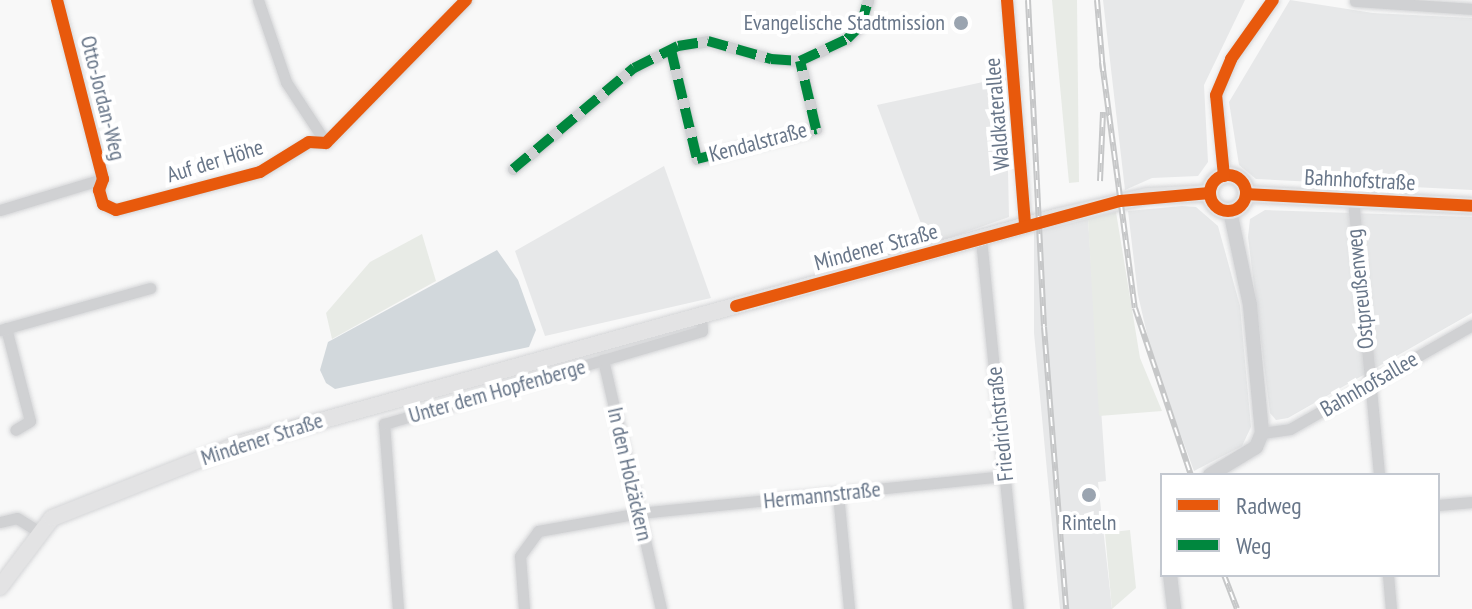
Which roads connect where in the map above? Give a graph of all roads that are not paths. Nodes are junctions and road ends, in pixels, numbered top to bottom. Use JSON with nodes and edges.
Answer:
{"nodes":[{"id":1,"x":57,"y":0,"type":"edge"},
{"id":2,"x":258,"y":0,"type":"edge"},
{"id":3,"x":466,"y":0,"type":"edge"},
{"id":4,"x":868,"y":0,"type":"edge"},
{"id":5,"x":1007,"y":0,"type":"edge"},
{"id":6,"x":1273,"y":0,"type":"edge"},
{"id":7,"x":1355,"y":1,"type":"edge"},
{"id":8,"x":1422,"y":3,"type":"edge"},
{"id":9,"x":1472,"y":9,"type":"edge"},
{"id":10,"x":671,"y":50,"type":"junction"},
{"id":11,"x":800,"y":61,"type":"junction"},
{"id":12,"x":326,"y":143,"type":"junction"},
{"id":13,"x":513,"y":169,"type":"dead end"},
{"id":14,"x":1224,"y":176,"type":"junction"},
{"id":15,"x":103,"y":179,"type":"junction"},
{"id":16,"x":1210,"y":193,"type":"junction"},
{"id":17,"x":1246,"y":194,"type":"junction"},
{"id":18,"x":1353,"y":199,"type":"junction"},
{"id":19,"x":103,"y":204,"type":"joint"},
{"id":20,"x":1472,"y":206,"type":"edge"},
{"id":21,"x":0,"y":210,"type":"edge"},
{"id":22,"x":1230,"y":211,"type":"junction"},
{"id":23,"x":1025,"y":226,"type":"junction"},
{"id":24,"x":981,"y":239,"type":"junction"},
{"id":25,"x":150,"y":288,"type":"dead end"},
{"id":26,"x":701,"y":316,"type":"junction"},
{"id":27,"x":1472,"y":325,"type":"edge"},
{"id":28,"x":3,"y":329,"type":"edge"},
{"id":29,"x":603,"y":360,"type":"junction"},
{"id":30,"x":1369,"y":384,"type":"junction"},
{"id":31,"x":15,"y":430,"type":"dead end"},
{"id":32,"x":1262,"y":433,"type":"junction"},
{"id":33,"x":1213,"y":473,"type":"edge"},
{"id":34,"x":1379,"y":473,"type":"edge"},
{"id":35,"x":1005,"y":476,"type":"junction"},
{"id":36,"x":838,"y":494,"type":"junction"},
{"id":37,"x":1472,"y":502,"type":"edge"},
{"id":38,"x":1440,"y":505,"type":"edge"},
{"id":39,"x":640,"y":513,"type":"junction"},
{"id":40,"x":0,"y":522,"type":"edge"},
{"id":41,"x":39,"y":532,"type":"junction"},
{"id":42,"x":1170,"y":577,"type":"edge"},
{"id":43,"x":1388,"y":577,"type":"edge"},
{"id":44,"x":0,"y":587,"type":"edge"},
{"id":45,"x":398,"y":609,"type":"edge"},
{"id":46,"x":524,"y":609,"type":"edge"},
{"id":47,"x":661,"y":609,"type":"edge"},
{"id":48,"x":849,"y":609,"type":"edge"},
{"id":49,"x":1018,"y":609,"type":"edge"},
{"id":50,"x":1174,"y":609,"type":"edge"},
{"id":51,"x":1391,"y":609,"type":"edge"}],
"edges":[{"from":1,"to":15,"type":"street","name":"Otto-Jordan-Weg"},
{"from":2,"to":12,"type":"street"},
{"from":3,"to":12,"type":"street","name":"Auf der Höhe"},
{"from":4,"to":11,"type":"street"},
{"from":5,"to":23,"type":"street","name":"Waldkaterallee"},
{"from":6,"to":14,"type":"street"},
{"from":7,"to":8,"type":"street"},
{"from":8,"to":9,"type":"street"},
{"from":10,"to":11,"type":"street"},
{"from":10,"to":11,"type":"street","name":"Kendalstraße"},
{"from":10,"to":13,"type":"street"},
{"from":12,"to":19,"type":"street","name":"Auf der Höhe"},
{"from":14,"to":16,"type":"main road"},
{"from":14,"to":17,"type":"main road"},
{"from":15,"to":19,"type":"street","name":"Otto-Jordan-Weg"},
{"from":15,"to":21,"type":"street"},
{"from":16,"to":22,"type":"main road"},
{"from":16,"to":23,"type":"main road"},
{"from":17,"to":18,"type":"main road","name":"Bahnhofstraße"},
{"from":17,"to":22,"type":"main road"},
{"from":18,"to":20,"type":"main road","name":"Bahnhofstraße"},
{"from":18,"to":30,"type":"street","name":"Ostpreußenweg"},
{"from":22,"to":32,"type":"street"},
{"from":23,"to":24,"type":"main road","name":"Mindener Straße"},
{"from":24,"to":26,"type":"main road","name":"Mindener Straße"},
{"from":24,"to":35,"type":"street","name":"Friedrichstraße"},
{"from":25,"to":28,"type":"street"},
{"from":26,"to":29,"type":"street"},
{"from":26,"to":41,"type":"main road","name":"Mindener Straße"},
{"from":27,"to":30,"type":"street","name":"Bahnhofsallee"},
{"from":28,"to":31,"type":"street"},
{"from":29,"to":39,"type":"street","name":"In den Holzäckern"},
{"from":29,"to":45,"type":"street","name":"Unter dem Hopfenberge"},
{"from":30,"to":32,"type":"street","name":"Bahnhofsallee"},
{"from":30,"to":34,"type":"street","name":"Ostpreußenweg"},
{"from":32,"to":33,"type":"street"},
{"from":35,"to":36,"type":"street","name":"Hermannstraße"},
{"from":35,"to":49,"type":"street","name":"Friedrichstraße"},
{"from":36,"to":39,"type":"street","name":"Hermannstraße"},
{"from":36,"to":48,"type":"street"},
{"from":37,"to":38,"type":"street"},
{"from":39,"to":46,"type":"street","name":"Hermannstraße"},
{"from":39,"to":47,"type":"street","name":"In den Holzäckern"},
{"from":40,"to":41,"type":"street"},
{"from":41,"to":44,"type":"main road","name":"Mindener Straße"},
{"from":42,"to":50,"type":"street"},
{"from":43,"to":51,"type":"street"}]}
